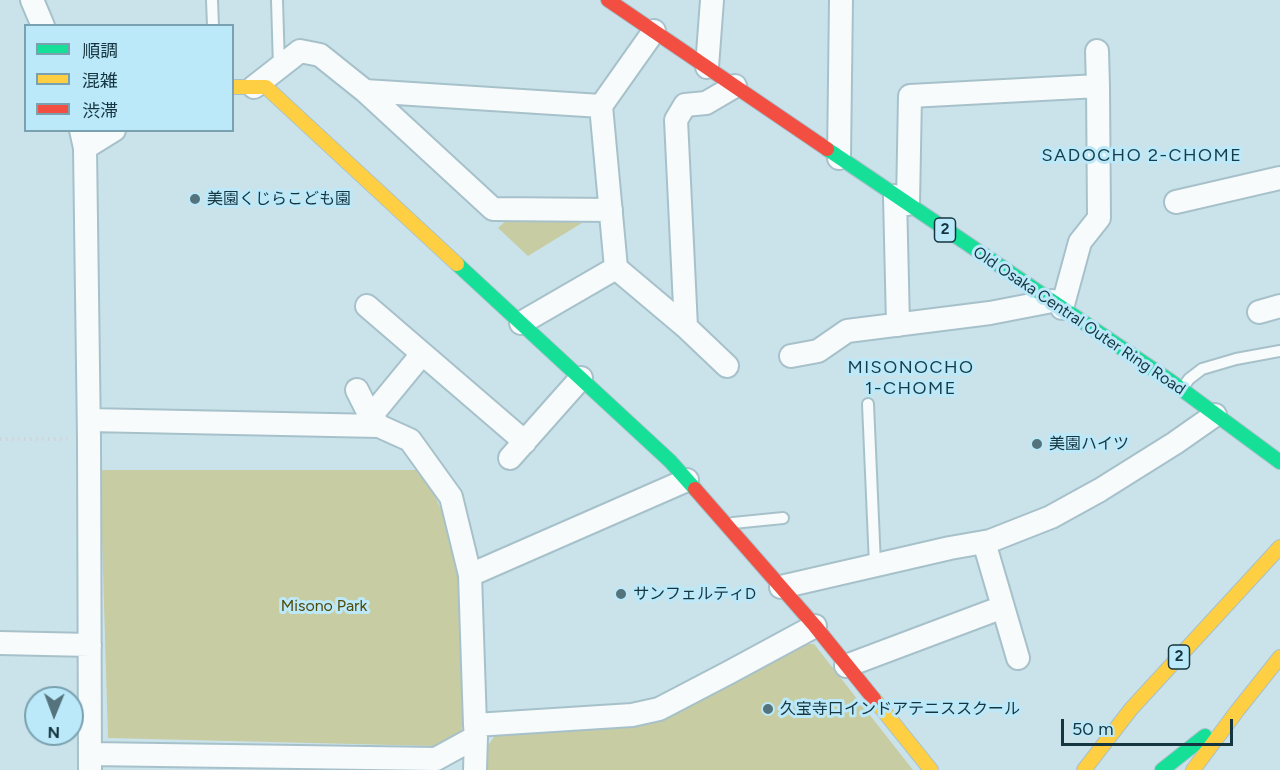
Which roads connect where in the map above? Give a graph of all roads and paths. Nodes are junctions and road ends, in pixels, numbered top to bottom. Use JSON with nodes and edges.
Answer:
{"nodes":[{"id":1,"x":32,"y":0,"type":"edge"},
{"id":2,"x":212,"y":0,"type":"edge"},
{"id":3,"x":277,"y":0,"type":"edge"},
{"id":4,"x":608,"y":0,"type":"edge"},
{"id":5,"x":645,"y":0,"type":"edge"},
{"id":6,"x":712,"y":0,"type":"edge"},
{"id":7,"x":841,"y":0,"type":"edge"},
{"id":8,"x":42,"y":24,"type":"edge"},
{"id":9,"x":213,"y":24,"type":"edge"},
{"id":10,"x":650,"y":29,"type":"junction"},
{"id":11,"x":1097,"y":51,"type":"dead end"},
{"id":12,"x":707,"y":67,"type":"junction"},
{"id":13,"x":279,"y":68,"type":"junction"},
{"id":14,"x":1098,"y":86,"type":"junction"},
{"id":15,"x":243,"y":87,"type":"edge"},
{"id":16,"x":735,"y":87,"type":"junction"},
{"id":17,"x":364,"y":91,"type":"junction"},
{"id":18,"x":601,"y":106,"type":"junction"},
{"id":19,"x":107,"y":132,"type":"edge"},
{"id":20,"x":83,"y":139,"type":"edge"},
{"id":21,"x":839,"y":158,"type":"junction"},
{"id":22,"x":1280,"y":178,"type":"edge"},
{"id":23,"x":901,"y":200,"type":"junction"},
{"id":24,"x":1176,"y":202,"type":"dead end"},
{"id":25,"x":611,"y":210,"type":"junction"},
{"id":26,"x":616,"y":268,"type":"junction"},
{"id":27,"x":1057,"y":305,"type":"junction"},
{"id":28,"x":367,"y":306,"type":"dead end"},
{"id":29,"x":521,"y":323,"type":"junction"},
{"id":30,"x":898,"y":325,"type":"junction"},
{"id":31,"x":686,"y":327,"type":"junction"},
{"id":32,"x":1280,"y":351,"type":"edge"},
{"id":33,"x":422,"y":354,"type":"junction"},
{"id":34,"x":791,"y":356,"type":"dead end"},
{"id":35,"x":728,"y":366,"type":"dead end"},
{"id":36,"x":581,"y":378,"type":"junction"},
{"id":37,"x":357,"y":390,"type":"dead end"},
{"id":38,"x":1181,"y":390,"type":"junction"},
{"id":39,"x":868,"y":404,"type":"dead end"},
{"id":40,"x":1215,"y":415,"type":"junction"},
{"id":41,"x":375,"y":421,"type":"junction"},
{"id":42,"x":89,"y":429,"type":"junction"},
{"id":43,"x":0,"y":439,"type":"edge"},
{"id":44,"x":1280,"y":462,"type":"edge"},
{"id":45,"x":687,"y":480,"type":"junction"},
{"id":46,"x":783,"y":518,"type":"dead end"},
{"id":47,"x":725,"y":523,"type":"junction"},
{"id":48,"x":984,"y":542,"type":"junction"},
{"id":49,"x":1280,"y":547,"type":"edge"},
{"id":50,"x":875,"y":565,"type":"junction"},
{"id":51,"x":470,"y":575,"type":"junction"},
{"id":52,"x":781,"y":587,"type":"junction"},
{"id":53,"x":1003,"y":607,"type":"junction"},
{"id":54,"x":815,"y":626,"type":"junction"},
{"id":55,"x":0,"y":643,"type":"edge"},
{"id":56,"x":90,"y":645,"type":"junction"},
{"id":57,"x":1280,"y":657,"type":"edge"},
{"id":58,"x":1018,"y":658,"type":"dead end"},
{"id":59,"x":846,"y":666,"type":"junction"},
{"id":60,"x":1237,"y":711,"type":"junction"},
{"id":61,"x":476,"y":731,"type":"junction"},
{"id":62,"x":90,"y":762,"type":"edge"},
{"id":63,"x":476,"y":770,"type":"edge"},
{"id":64,"x":931,"y":770,"type":"edge"},
{"id":65,"x":1084,"y":770,"type":"edge"},
{"id":66,"x":1162,"y":770,"type":"edge"},
{"id":67,"x":1193,"y":770,"type":"edge"}],
"edges":[{"from":1,"to":8,"type":"street"},
{"from":2,"to":9,"type":"lane"},
{"from":3,"to":13,"type":"lane"},
{"from":4,"to":10,"type":"main road","name":"Old Osaka Central Outer Ring Road","number":"2"},
{"from":5,"to":10,"type":"street"},
{"from":6,"to":12,"type":"street"},
{"from":7,"to":21,"type":"street"},
{"from":10,"to":12,"type":"main road","name":"Old Osaka Central Outer Ring Road","number":"2"},
{"from":10,"to":18,"type":"street"},
{"from":11,"to":14,"type":"street"},
{"from":12,"to":16,"type":"main road","name":"Old Osaka Central Outer Ring Road","number":"2"},
{"from":13,"to":15,"type":"street"},
{"from":13,"to":17,"type":"street"},
{"from":14,"to":23,"type":"street"},
{"from":14,"to":27,"type":"street"},
{"from":15,"to":29,"type":"main road"},
{"from":16,"to":21,"type":"main road","name":"Old Osaka Central Outer Ring Road","number":"2"},
{"from":16,"to":31,"type":"street"},
{"from":17,"to":18,"type":"street"},
{"from":17,"to":25,"type":"street"},
{"from":18,"to":25,"type":"street"},
{"from":19,"to":20,"type":"street"},
{"from":20,"to":42,"type":"street"},
{"from":21,"to":23,"type":"main road","name":"Old Osaka Central Outer Ring Road","number":"2"},
{"from":22,"to":24,"type":"street"},
{"from":23,"to":27,"type":"main road","name":"Old Osaka Central Outer Ring Road","number":"2"},
{"from":23,"to":30,"type":"street"},
{"from":25,"to":26,"type":"street"},
{"from":26,"to":29,"type":"street"},
{"from":26,"to":31,"type":"street"},
{"from":27,"to":30,"type":"street"},
{"from":27,"to":38,"type":"main road","name":"Old Osaka Central Outer Ring Road","number":"2"},
{"from":28,"to":33,"type":"street"},
{"from":29,"to":36,"type":"main road"},
{"from":30,"to":34,"type":"street"},
{"from":31,"to":35,"type":"street"},
{"from":32,"to":38,"type":"lane"},
{"from":33,"to":36,"type":"street"},
{"from":33,"to":41,"type":"street"},
{"from":36,"to":45,"type":"main road"},
{"from":37,"to":41,"type":"street"},
{"from":38,"to":40,"type":"main road","name":"Old Osaka Central Outer Ring Road","number":"2"},
{"from":39,"to":50,"type":"lane"},
{"from":40,"to":44,"type":"main road","name":"Old Osaka Central Outer Ring Road","number":"2"},
{"from":40,"to":48,"type":"street"},
{"from":41,"to":42,"type":"street"},
{"from":41,"to":51,"type":"street"},
{"from":42,"to":43,"type":"path"},
{"from":42,"to":56,"type":"street"},
{"from":45,"to":47,"type":"main road"},
{"from":45,"to":51,"type":"street"},
{"from":46,"to":47,"type":"lane"},
{"from":47,"to":52,"type":"main road"},
{"from":48,"to":50,"type":"street"},
{"from":48,"to":53,"type":"street"},
{"from":49,"to":65,"type":"main road","number":"2"},
{"from":50,"to":52,"type":"street"},
{"from":51,"to":61,"type":"street"},
{"from":52,"to":54,"type":"main road"},
{"from":53,"to":58,"type":"street"},
{"from":53,"to":59,"type":"street"},
{"from":54,"to":59,"type":"main road"},
{"from":54,"to":61,"type":"street"},
{"from":55,"to":56,"type":"street"},
{"from":56,"to":62,"type":"street"},
{"from":57,"to":60,"type":"main road"},
{"from":59,"to":64,"type":"main road"},
{"from":60,"to":66,"type":"main road"},
{"from":60,"to":67,"type":"main road"},
{"from":61,"to":62,"type":"street"},
{"from":61,"to":63,"type":"street"}]}
